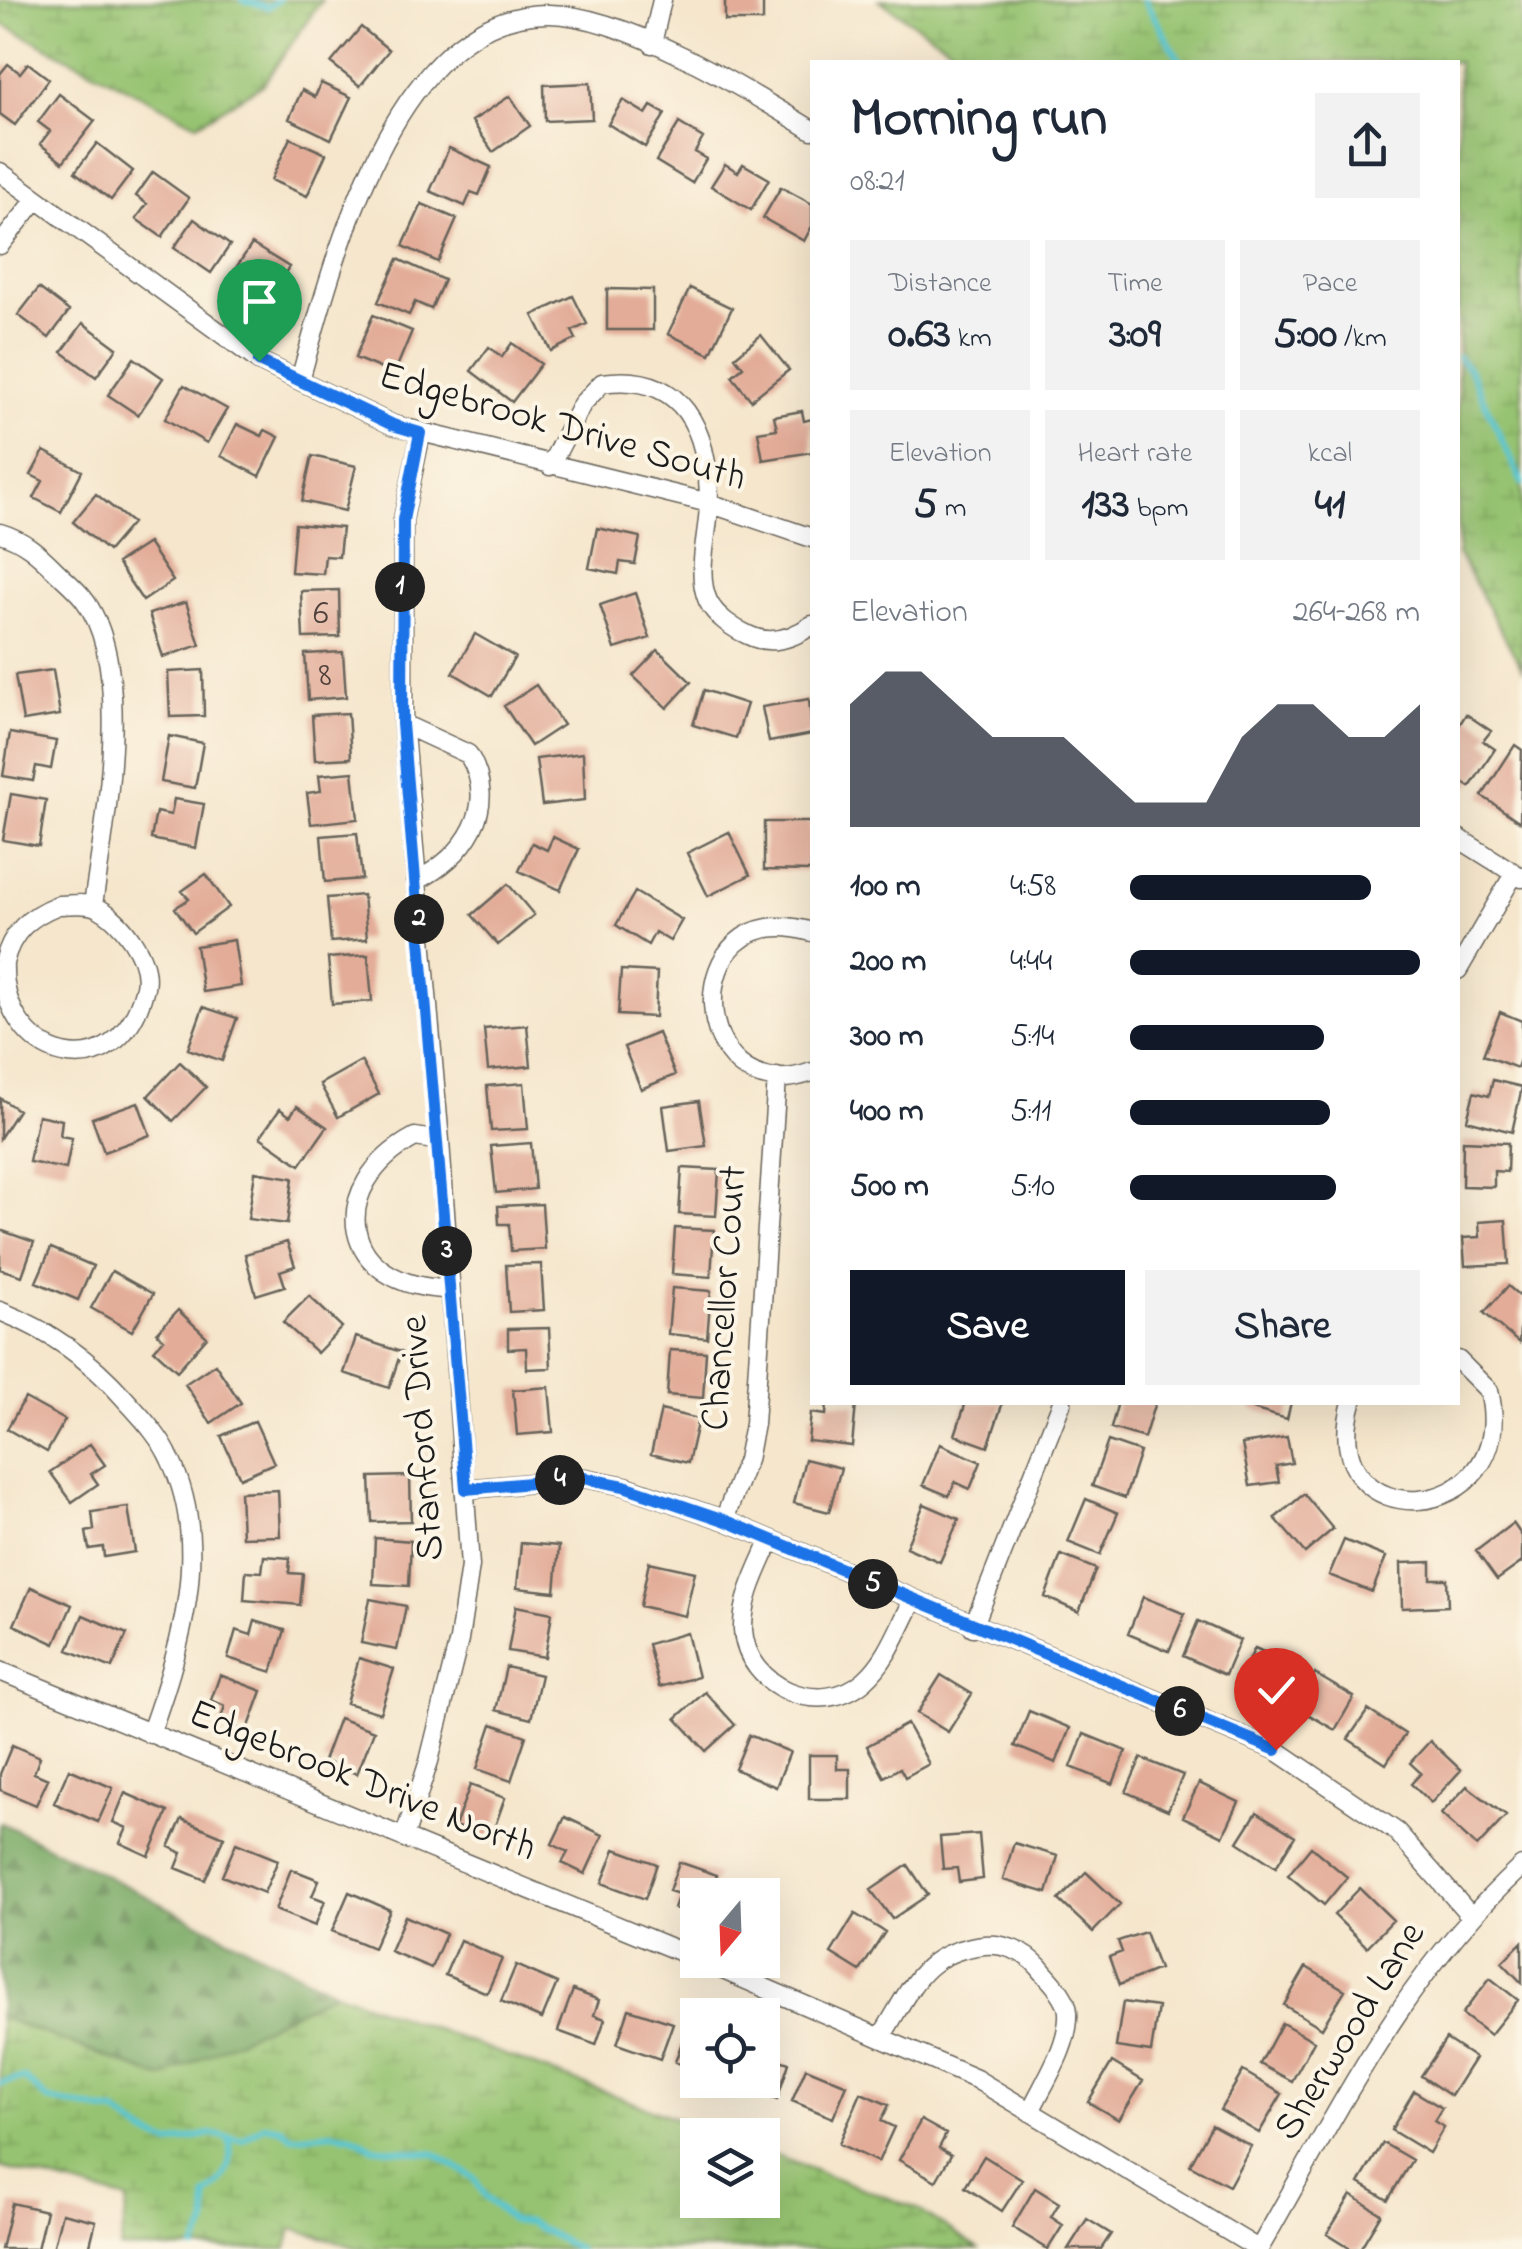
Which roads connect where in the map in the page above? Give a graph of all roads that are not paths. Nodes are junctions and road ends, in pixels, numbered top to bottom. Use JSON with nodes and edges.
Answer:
{"nodes":[{"id":1,"x":516,"y":0,"type":"edge"},
{"id":2,"x":662,"y":0,"type":"edge"},
{"id":3,"x":508,"y":22,"type":"junction"},
{"id":4,"x":652,"y":44,"type":"junction"},
{"id":5,"x":810,"y":129,"type":"edge"},
{"id":6,"x":0,"y":172,"type":"edge"},
{"id":7,"x":35,"y":201,"type":"junction"},
{"id":8,"x":0,"y":246,"type":"edge"},
{"id":9,"x":300,"y":380,"type":"junction"},
{"id":10,"x":420,"y":433,"type":"junction"},
{"id":11,"x":550,"y":466,"type":"junction"},
{"id":12,"x":709,"y":503,"type":"junction"},
{"id":13,"x":0,"y":533,"type":"edge"},
{"id":14,"x":810,"y":537,"type":"edge"},
{"id":15,"x":810,"y":626,"type":"edge"},
{"id":16,"x":402,"y":724,"type":"junction"},
{"id":17,"x":1460,"y":839,"type":"edge"},
{"id":18,"x":1518,"y":876,"type":"edge"},
{"id":19,"x":416,"y":881,"type":"junction"},
{"id":20,"x":93,"y":905,"type":"junction"},
{"id":21,"x":810,"y":931,"type":"edge"},
{"id":22,"x":1460,"y":967,"type":"edge"},
{"id":23,"x":810,"y":1072,"type":"edge"},
{"id":24,"x":777,"y":1078,"type":"junction"},
{"id":25,"x":440,"y":1140,"type":"junction"},
{"id":26,"x":450,"y":1288,"type":"junction"},
{"id":27,"x":0,"y":1311,"type":"edge"},
{"id":28,"x":1460,"y":1362,"type":"edge"},
{"id":29,"x":1061,"y":1405,"type":"edge"},
{"id":30,"x":1351,"y":1405,"type":"edge"},
{"id":31,"x":466,"y":1489,"type":"junction"},
{"id":32,"x":724,"y":1520,"type":"junction"},
{"id":33,"x":770,"y":1542,"type":"junction"},
{"id":34,"x":912,"y":1601,"type":"junction"},
{"id":35,"x":973,"y":1627,"type":"junction"},
{"id":36,"x":0,"y":1671,"type":"edge"},
{"id":37,"x":150,"y":1734,"type":"junction"},
{"id":38,"x":405,"y":1835,"type":"junction"},
{"id":39,"x":1522,"y":1866,"type":"edge"},
{"id":40,"x":1470,"y":1914,"type":"junction"},
{"id":41,"x":680,"y":1951,"type":"edge"},
{"id":42,"x":744,"y":1978,"type":"edge"},
{"id":43,"x":881,"y":2036,"type":"junction"},
{"id":44,"x":1030,"y":2112,"type":"junction"},
{"id":45,"x":1258,"y":2249,"type":"edge"}],
"edges":[{"from":1,"to":3,"type":"street"},
{"from":2,"to":4,"type":"street"},
{"from":3,"to":4,"type":"street"},
{"from":3,"to":9,"type":"street"},
{"from":4,"to":5,"type":"street"},
{"from":6,"to":7,"type":"street","name":"Edgebrook Drive South"},
{"from":7,"to":8,"type":"street"},
{"from":7,"to":9,"type":"street","name":"Edgebrook Drive South"},
{"from":9,"to":10,"type":"street","name":"Edgebrook Drive South"},
{"from":10,"to":11,"type":"street","name":"Edgebrook Drive South"},
{"from":10,"to":16,"type":"street","name":"Stanford Drive"},
{"from":11,"to":12,"type":"street","name":"Edgebrook Drive South"},
{"from":11,"to":12,"type":"street"},
{"from":12,"to":14,"type":"street","name":"Edgebrook Drive South"},
{"from":12,"to":15,"type":"street"},
{"from":13,"to":20,"type":"street"},
{"from":16,"to":19,"type":"street","name":"Stanford Drive"},
{"from":16,"to":19,"type":"street"},
{"from":17,"to":18,"type":"street"},
{"from":18,"to":22,"type":"street"},
{"from":19,"to":25,"type":"street","name":"Stanford Drive"},
{"from":20,"to":20,"type":"street"},
{"from":21,"to":24,"type":"street"},
{"from":23,"to":24,"type":"street"},
{"from":24,"to":32,"type":"street","name":"Chancellor Court"},
{"from":25,"to":26,"type":"street","name":"Stanford Drive"},
{"from":25,"to":26,"type":"street"},
{"from":26,"to":31,"type":"street","name":"Stanford Drive"},
{"from":27,"to":37,"type":"street"},
{"from":28,"to":30,"type":"street"},
{"from":29,"to":35,"type":"street"},
{"from":31,"to":32,"type":"street"},
{"from":31,"to":38,"type":"street","name":"Stanford Drive"},
{"from":32,"to":33,"type":"street"},
{"from":33,"to":34,"type":"street"},
{"from":33,"to":34,"type":"street"},
{"from":34,"to":35,"type":"street"},
{"from":35,"to":40,"type":"street"},
{"from":36,"to":37,"type":"street","name":"Edgebrook Drive North"},
{"from":37,"to":38,"type":"street","name":"Edgebrook Drive North"},
{"from":38,"to":41,"type":"street","name":"Edgebrook Drive North"},
{"from":39,"to":40,"type":"street","name":"Sherwood Lane"},
{"from":40,"to":45,"type":"street","name":"Sherwood Lane"},
{"from":42,"to":43,"type":"street","name":"Edgebrook Drive North"},
{"from":43,"to":44,"type":"street","name":"Edgebrook Drive North"},
{"from":43,"to":44,"type":"street"},
{"from":44,"to":45,"type":"street","name":"Edgebrook Drive North"}]}
